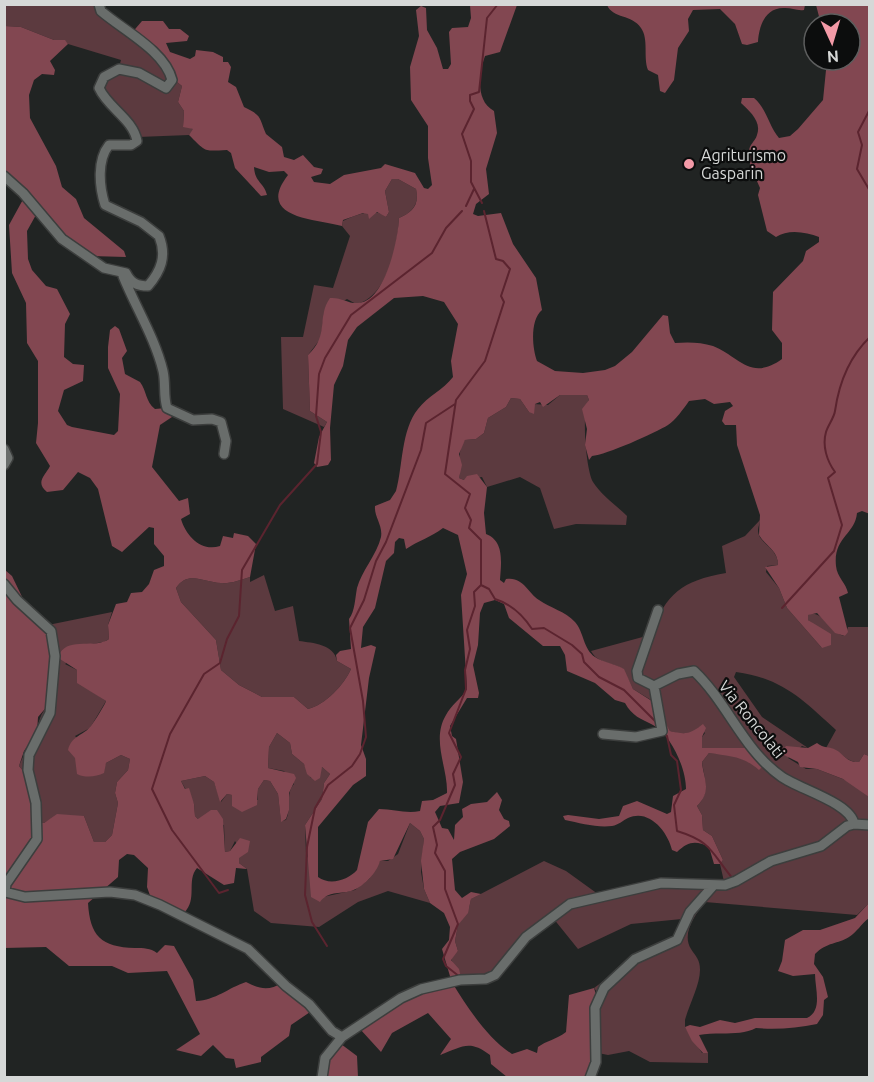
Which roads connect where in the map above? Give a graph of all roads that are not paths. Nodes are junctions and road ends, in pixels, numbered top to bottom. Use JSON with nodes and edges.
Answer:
{"nodes":[{"id":1,"x":99,"y":4,"type":"edge"},
{"id":2,"x":4,"y":176,"type":"edge"},
{"id":3,"x":121,"y":271,"type":"junction"},
{"id":4,"x":4,"y":449,"type":"edge"},
{"id":5,"x":224,"y":454,"type":"dead end"},
{"id":6,"x":4,"y":465,"type":"edge"},
{"id":7,"x":4,"y":584,"type":"edge"},
{"id":8,"x":658,"y":610,"type":"dead end"},
{"id":9,"x":654,"y":686,"type":"junction"},
{"id":10,"x":603,"y":734,"type":"dead end"},
{"id":11,"x":854,"y":824,"type":"junction"},
{"id":12,"x":870,"y":825,"type":"edge"},
{"id":13,"x":713,"y":886,"type":"junction"},
{"id":14,"x":342,"y":1037,"type":"junction"},
{"id":15,"x":322,"y":1077,"type":"edge"},
{"id":16,"x":590,"y":1077,"type":"edge"}],
"edges":[{"from":1,"to":3,"type":"street"},
{"from":2,"to":3,"type":"street"},
{"from":3,"to":5,"type":"street"},
{"from":4,"to":6,"type":"street"},
{"from":7,"to":14,"type":"street"},
{"from":8,"to":9,"type":"street"},
{"from":9,"to":10,"type":"street"},
{"from":9,"to":11,"type":"street","name":"Via Roncolati"},
{"from":11,"to":12,"type":"street"},
{"from":11,"to":13,"type":"street"},
{"from":13,"to":14,"type":"street"},
{"from":13,"to":16,"type":"street"},
{"from":14,"to":15,"type":"street"}]}
